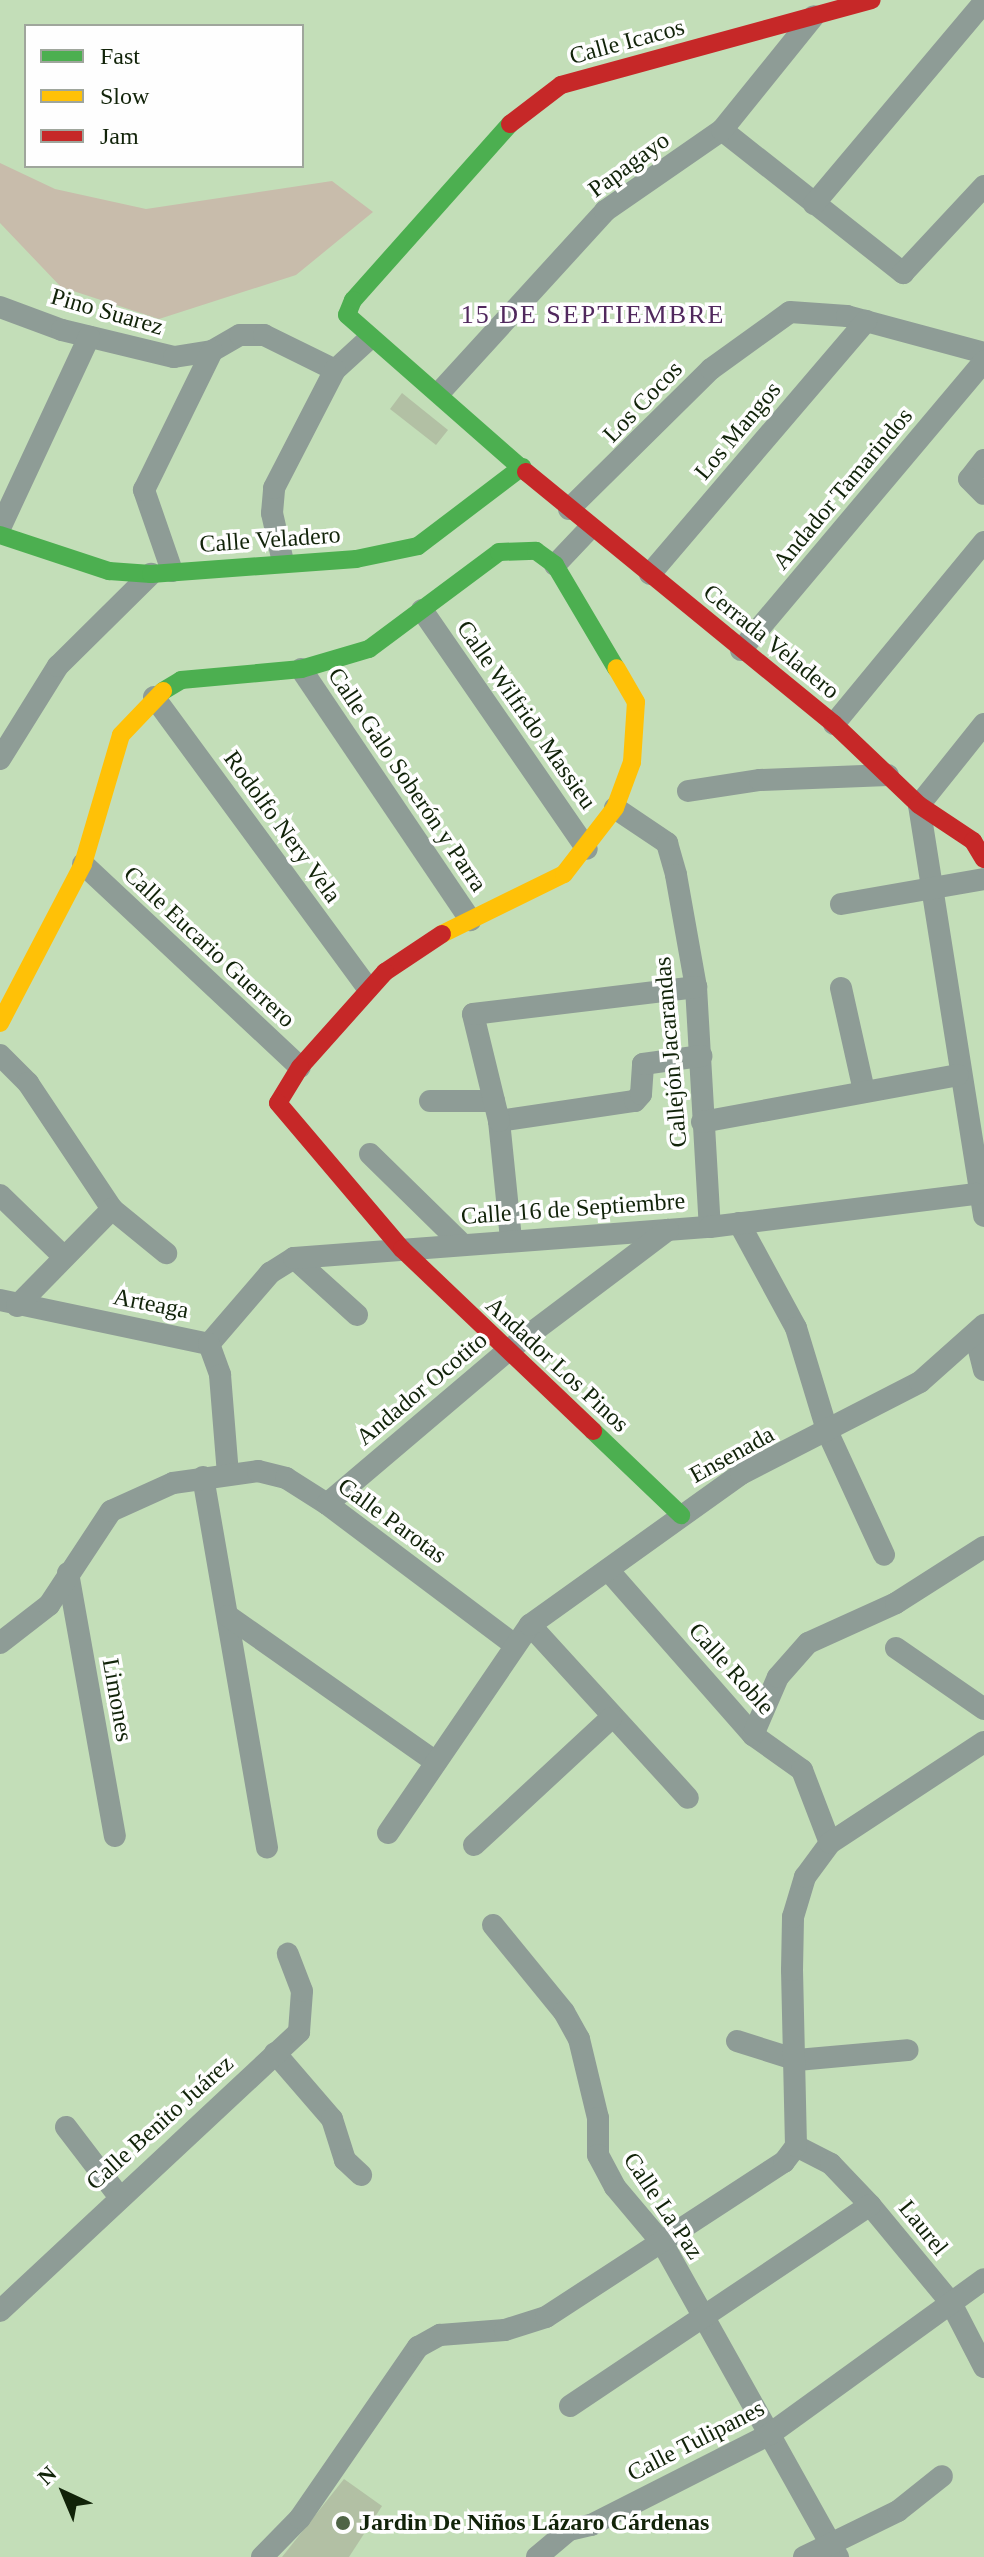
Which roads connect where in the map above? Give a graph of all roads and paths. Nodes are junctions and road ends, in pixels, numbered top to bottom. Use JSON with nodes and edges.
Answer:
{"nodes":[{"id":1,"x":872,"y":0,"type":"edge"},
{"id":2,"x":984,"y":2,"type":"edge"},
{"id":3,"x":814,"y":16,"type":"junction"},
{"id":4,"x":722,"y":130,"type":"junction"},
{"id":5,"x":984,"y":186,"type":"edge"},
{"id":6,"x":814,"y":204,"type":"junction"},
{"id":7,"x":0,"y":287,"type":"edge"},
{"id":8,"x":7,"y":309,"type":"edge"},
{"id":9,"x":866,"y":321,"type":"junction"},
{"id":10,"x":89,"y":337,"type":"junction"},
{"id":11,"x":369,"y":339,"type":"junction"},
{"id":12,"x":212,"y":351,"type":"junction"},
{"id":13,"x":984,"y":353,"type":"edge"},
{"id":14,"x":984,"y":361,"type":"edge"},
{"id":15,"x":335,"y":370,"type":"junction"},
{"id":16,"x":440,"y":392,"type":"junction"},
{"id":17,"x":984,"y":460,"type":"edge"},
{"id":18,"x":522,"y":467,"type":"junction"},
{"id":19,"x":984,"y":494,"type":"edge"},
{"id":20,"x":567,"y":507,"type":"junction"},
{"id":21,"x":0,"y":528,"type":"edge"},
{"id":22,"x":590,"y":528,"type":"junction"},
{"id":23,"x":0,"y":535,"type":"edge"},
{"id":24,"x":984,"y":542,"type":"edge"},
{"id":25,"x":283,"y":562,"type":"junction"},
{"id":26,"x":555,"y":565,"type":"junction"},
{"id":27,"x":162,"y":573,"type":"junction"},
{"id":28,"x":650,"y":574,"type":"junction"},
{"id":29,"x":422,"y":610,"type":"junction"},
{"id":30,"x":741,"y":650,"type":"junction"},
{"id":31,"x":301,"y":669,"type":"junction"},
{"id":32,"x":154,"y":697,"type":"junction"},
{"id":33,"x":834,"y":724,"type":"junction"},
{"id":34,"x":984,"y":724,"type":"edge"},
{"id":35,"x":0,"y":759,"type":"edge"},
{"id":36,"x":888,"y":775,"type":"junction"},
{"id":37,"x":688,"y":791,"type":"dead end"},
{"id":38,"x":919,"y":805,"type":"junction"},
{"id":39,"x":615,"y":808,"type":"junction"},
{"id":40,"x":980,"y":844,"type":"edge"},
{"id":41,"x":587,"y":849,"type":"junction"},
{"id":42,"x":83,"y":864,"type":"junction"},
{"id":43,"x":984,"y":879,"type":"edge"},
{"id":44,"x":933,"y":892,"type":"junction"},
{"id":45,"x":841,"y":904,"type":"dead end"},
{"id":46,"x":470,"y":920,"type":"junction"},
{"id":47,"x":696,"y":987,"type":"junction"},
{"id":48,"x":368,"y":988,"type":"junction"},
{"id":49,"x":841,"y":988,"type":"dead end"},
{"id":50,"x":0,"y":1023,"type":"edge"},
{"id":51,"x":0,"y":1055,"type":"edge"},
{"id":52,"x":701,"y":1056,"type":"junction"},
{"id":53,"x":300,"y":1067,"type":"junction"},
{"id":54,"x":958,"y":1075,"type":"junction"},
{"id":55,"x":864,"y":1091,"type":"junction"},
{"id":56,"x":430,"y":1101,"type":"dead end"},
{"id":57,"x":496,"y":1111,"type":"junction"},
{"id":58,"x":702,"y":1122,"type":"junction"},
{"id":59,"x":370,"y":1154,"type":"dead end"},
{"id":60,"x":976,"y":1194,"type":"junction"},
{"id":61,"x":0,"y":1195,"type":"edge"},
{"id":62,"x":112,"y":1209,"type":"junction"},
{"id":63,"x":984,"y":1216,"type":"edge"},
{"id":64,"x":739,"y":1223,"type":"junction"},
{"id":65,"x":710,"y":1227,"type":"junction"},
{"id":66,"x":668,"y":1230,"type":"junction"},
{"id":67,"x":511,"y":1239,"type":"junction"},
{"id":68,"x":460,"y":1242,"type":"junction"},
{"id":69,"x":402,"y":1249,"type":"junction"},
{"id":70,"x":166,"y":1253,"type":"dead end"},
{"id":71,"x":61,"y":1254,"type":"junction"},
{"id":72,"x":294,"y":1258,"type":"junction"},
{"id":73,"x":9,"y":1303,"type":"edge"},
{"id":74,"x":357,"y":1315,"type":"dead end"},
{"id":75,"x":979,"y":1330,"type":"edge"},
{"id":76,"x":209,"y":1344,"type":"junction"},
{"id":77,"x":506,"y":1352,"type":"junction"},
{"id":78,"x":984,"y":1370,"type":"edge"},
{"id":79,"x":828,"y":1433,"type":"junction"},
{"id":80,"x":228,"y":1474,"type":"junction"},
{"id":81,"x":203,"y":1477,"type":"junction"},
{"id":82,"x":327,"y":1504,"type":"junction"},
{"id":83,"x":681,"y":1515,"type":"junction"},
{"id":84,"x":984,"y":1547,"type":"edge"},
{"id":85,"x":884,"y":1555,"type":"dead end"},
{"id":86,"x":608,"y":1570,"type":"junction"},
{"id":87,"x":68,"y":1573,"type":"junction"},
{"id":88,"x":228,"y":1616,"type":"junction"},
{"id":89,"x":530,"y":1625,"type":"junction"},
{"id":90,"x":0,"y":1643,"type":"edge"},
{"id":91,"x":512,"y":1643,"type":"junction"},
{"id":92,"x":896,"y":1648,"type":"dead end"},
{"id":93,"x":984,"y":1709,"type":"edge"},
{"id":94,"x":611,"y":1718,"type":"junction"},
{"id":95,"x":753,"y":1735,"type":"junction"},
{"id":96,"x":984,"y":1742,"type":"edge"},
{"id":97,"x":436,"y":1762,"type":"junction"},
{"id":98,"x":688,"y":1798,"type":"dead end"},
{"id":99,"x":388,"y":1833,"type":"dead end"},
{"id":100,"x":115,"y":1836,"type":"dead end"},
{"id":101,"x":830,"y":1843,"type":"junction"},
{"id":102,"x":474,"y":1845,"type":"dead end"},
{"id":103,"x":267,"y":1848,"type":"dead end"},
{"id":104,"x":493,"y":1925,"type":"dead end"},
{"id":105,"x":288,"y":1954,"type":"dead end"},
{"id":106,"x":737,"y":2041,"type":"dead end"},
{"id":107,"x":908,"y":2050,"type":"dead end"},
{"id":108,"x":275,"y":2053,"type":"junction"},
{"id":109,"x":797,"y":2060,"type":"junction"},
{"id":110,"x":66,"y":2127,"type":"dead end"},
{"id":111,"x":796,"y":2146,"type":"junction"},
{"id":112,"x":361,"y":2175,"type":"dead end"},
{"id":113,"x":118,"y":2195,"type":"junction"},
{"id":114,"x":870,"y":2205,"type":"junction"},
{"id":115,"x":663,"y":2244,"type":"junction"},
{"id":116,"x":984,"y":2279,"type":"edge"},
{"id":117,"x":951,"y":2303,"type":"junction"},
{"id":118,"x":0,"y":2311,"type":"edge"},
{"id":119,"x":703,"y":2319,"type":"junction"},
{"id":120,"x":984,"y":2367,"type":"edge"},
{"id":121,"x":570,"y":2406,"type":"dead end"},
{"id":122,"x":770,"y":2434,"type":"junction"},
{"id":123,"x":942,"y":2476,"type":"dead end"},
{"id":124,"x":834,"y":2550,"type":"edge"},
{"id":125,"x":262,"y":2557,"type":"edge"},
{"id":126,"x":537,"y":2557,"type":"edge"},
{"id":127,"x":804,"y":2557,"type":"edge"}],
"edges":[{"from":1,"to":3,"type":"street","name":"Calle Icacos"},
{"from":2,"to":6,"type":"street"},
{"from":3,"to":4,"type":"street","name":"Papagayo"},
{"from":3,"to":11,"type":"street","name":"Calle Icacos"},
{"from":4,"to":6,"type":"street"},
{"from":4,"to":16,"type":"street","name":"Papagayo"},
{"from":5,"to":6,"type":"street"},
{"from":7,"to":8,"type":"street"},
{"from":8,"to":10,"type":"street","name":"Pino Suarez"},
{"from":9,"to":13,"type":"street","name":"Los Cocos"},
{"from":9,"to":20,"type":"street","name":"Los Cocos"},
{"from":9,"to":28,"type":"street","name":"Los Mangos"},
{"from":10,"to":12,"type":"street","name":"Pino Suarez"},
{"from":10,"to":21,"type":"street"},
{"from":11,"to":15,"type":"street"},
{"from":11,"to":16,"type":"street"},
{"from":12,"to":15,"type":"street","name":"Pino Suarez"},
{"from":12,"to":27,"type":"street"},
{"from":14,"to":30,"type":"street","name":"Andador Tamarindos"},
{"from":15,"to":25,"type":"street"},
{"from":16,"to":18,"type":"street"},
{"from":17,"to":19,"type":"street"},
{"from":18,"to":20,"type":"street","name":"Cerrada Veladero"},
{"from":18,"to":25,"type":"street","name":"Calle Veladero"},
{"from":20,"to":22,"type":"street","name":"Cerrada Veladero"},
{"from":22,"to":26,"type":"street"},
{"from":22,"to":28,"type":"street","name":"Cerrada Veladero"},
{"from":23,"to":27,"type":"street","name":"Calle Veladero"},
{"from":24,"to":33,"type":"street"},
{"from":25,"to":27,"type":"street","name":"Calle Veladero"},
{"from":26,"to":29,"type":"street"},
{"from":26,"to":39,"type":"street"},
{"from":27,"to":35,"type":"street"},
{"from":28,"to":30,"type":"street","name":"Cerrada Veladero"},
{"from":29,"to":31,"type":"street"},
{"from":29,"to":41,"type":"street","name":"Calle Wilfrido Massieu"},
{"from":30,"to":33,"type":"street","name":"Cerrada Veladero"},
{"from":31,"to":32,"type":"street"},
{"from":31,"to":46,"type":"street","name":"Calle Galo Soberón y Parra"},
{"from":32,"to":42,"type":"street"},
{"from":32,"to":48,"type":"street","name":"Rodolfo Nery Vela"},
{"from":33,"to":36,"type":"street","name":"Cerrada Veladero"},
{"from":34,"to":38,"type":"street"},
{"from":36,"to":37,"type":"street"},
{"from":36,"to":38,"type":"street","name":"Cerrada Veladero"},
{"from":38,"to":40,"type":"street","name":"Cerrada Veladero"},
{"from":38,"to":44,"type":"street"},
{"from":39,"to":41,"type":"street"},
{"from":39,"to":47,"type":"street","name":"Callejón Jacarandas"},
{"from":41,"to":46,"type":"street"},
{"from":42,"to":50,"type":"street"},
{"from":42,"to":53,"type":"street","name":"Calle Eucario Guerrero"},
{"from":43,"to":44,"type":"street"},
{"from":44,"to":45,"type":"street"},
{"from":44,"to":54,"type":"street"},
{"from":46,"to":48,"type":"street"},
{"from":47,"to":52,"type":"street","name":"Callejón Jacarandas"},
{"from":47,"to":57,"type":"street"},
{"from":48,"to":53,"type":"street"},
{"from":49,"to":55,"type":"street"},
{"from":51,"to":62,"type":"street"},
{"from":52,"to":57,"type":"street"},
{"from":52,"to":58,"type":"street","name":"Callejón Jacarandas"},
{"from":53,"to":69,"type":"street","name":"Andador Los Pinos"},
{"from":54,"to":55,"type":"street"},
{"from":54,"to":60,"type":"street"},
{"from":55,"to":58,"type":"street"},
{"from":56,"to":57,"type":"street"},
{"from":57,"to":67,"type":"street"},
{"from":58,"to":65,"type":"street","name":"Callejón Jacarandas"},
{"from":59,"to":68,"type":"street"},
{"from":60,"to":63,"type":"street"},
{"from":60,"to":64,"type":"street","name":"Calle 16 de Septiembre"},
{"from":61,"to":71,"type":"street"},
{"from":62,"to":70,"type":"street"},
{"from":62,"to":71,"type":"street"},
{"from":64,"to":65,"type":"street","name":"Calle 16 de Septiembre"},
{"from":64,"to":79,"type":"street"},
{"from":65,"to":66,"type":"street","name":"Calle 16 de Septiembre"},
{"from":66,"to":67,"type":"street","name":"Calle 16 de Septiembre"},
{"from":66,"to":77,"type":"street","name":"Andador Ocotito"},
{"from":67,"to":68,"type":"street","name":"Calle 16 de Septiembre"},
{"from":68,"to":69,"type":"street","name":"Calle 16 de Septiembre"},
{"from":69,"to":72,"type":"street","name":"Calle 16 de Septiembre"},
{"from":69,"to":77,"type":"street","name":"Andador Los Pinos"},
{"from":71,"to":73,"type":"street"},
{"from":72,"to":74,"type":"street"},
{"from":72,"to":76,"type":"street"},
{"from":73,"to":76,"type":"street","name":"Arteaga"},
{"from":75,"to":78,"type":"street"},
{"from":75,"to":79,"type":"street","name":"Ensenada"},
{"from":76,"to":80,"type":"street","name":"Arteaga"},
{"from":77,"to":82,"type":"street","name":"Andador Ocotito"},
{"from":77,"to":83,"type":"street","name":"Andador Los Pinos"},
{"from":79,"to":83,"type":"street","name":"Ensenada"},
{"from":79,"to":85,"type":"street"},
{"from":80,"to":81,"type":"street","name":"Calle Parotas"},
{"from":80,"to":82,"type":"street","name":"Calle Parotas"},
{"from":81,"to":87,"type":"street","name":"Calle Parotas"},
{"from":81,"to":88,"type":"street"},
{"from":82,"to":91,"type":"street","name":"Calle Parotas"},
{"from":83,"to":86,"type":"street","name":"Ensenada"},
{"from":84,"to":95,"type":"street"},
{"from":86,"to":89,"type":"street","name":"Ensenada"},
{"from":86,"to":95,"type":"street","name":"Calle Roble"},
{"from":87,"to":90,"type":"street","name":"Calle Parotas"},
{"from":87,"to":100,"type":"street","name":"Limones"},
{"from":88,"to":97,"type":"street"},
{"from":88,"to":103,"type":"street"},
{"from":89,"to":91,"type":"street","name":"Ensenada"},
{"from":89,"to":94,"type":"street"},
{"from":91,"to":97,"type":"street","name":"Ensenada"},
{"from":92,"to":93,"type":"street"},
{"from":94,"to":98,"type":"street"},
{"from":94,"to":102,"type":"street"},
{"from":95,"to":101,"type":"street","name":"Calle Roble"},
{"from":96,"to":101,"type":"street"},
{"from":97,"to":99,"type":"street","name":"Ensenada"},
{"from":101,"to":109,"type":"street"},
{"from":104,"to":115,"type":"street","name":"Calle La Paz"},
{"from":105,"to":108,"type":"street","name":"Calle Benito Juárez"},
{"from":106,"to":109,"type":"street"},
{"from":107,"to":109,"type":"street"},
{"from":108,"to":112,"type":"street"},
{"from":108,"to":113,"type":"street","name":"Calle Benito Juárez"},
{"from":109,"to":111,"type":"street"},
{"from":110,"to":113,"type":"street"},
{"from":111,"to":114,"type":"street","name":"Laurel"},
{"from":111,"to":115,"type":"street"},
{"from":113,"to":118,"type":"street","name":"Calle Benito Juárez"},
{"from":114,"to":117,"type":"street","name":"Laurel"},
{"from":114,"to":119,"type":"street"},
{"from":115,"to":119,"type":"street","name":"Calle La Paz"},
{"from":115,"to":125,"type":"street"},
{"from":116,"to":117,"type":"street","name":"Calle Tulipanes"},
{"from":117,"to":120,"type":"street","name":"Laurel"},
{"from":117,"to":122,"type":"street","name":"Calle Tulipanes"},
{"from":119,"to":121,"type":"street"},
{"from":119,"to":122,"type":"street","name":"Calle La Paz"},
{"from":122,"to":124,"type":"street","name":"Calle La Paz"},
{"from":122,"to":126,"type":"street","name":"Calle Tulipanes"},
{"from":123,"to":124,"type":"street"},
{"from":124,"to":127,"type":"street"}]}
